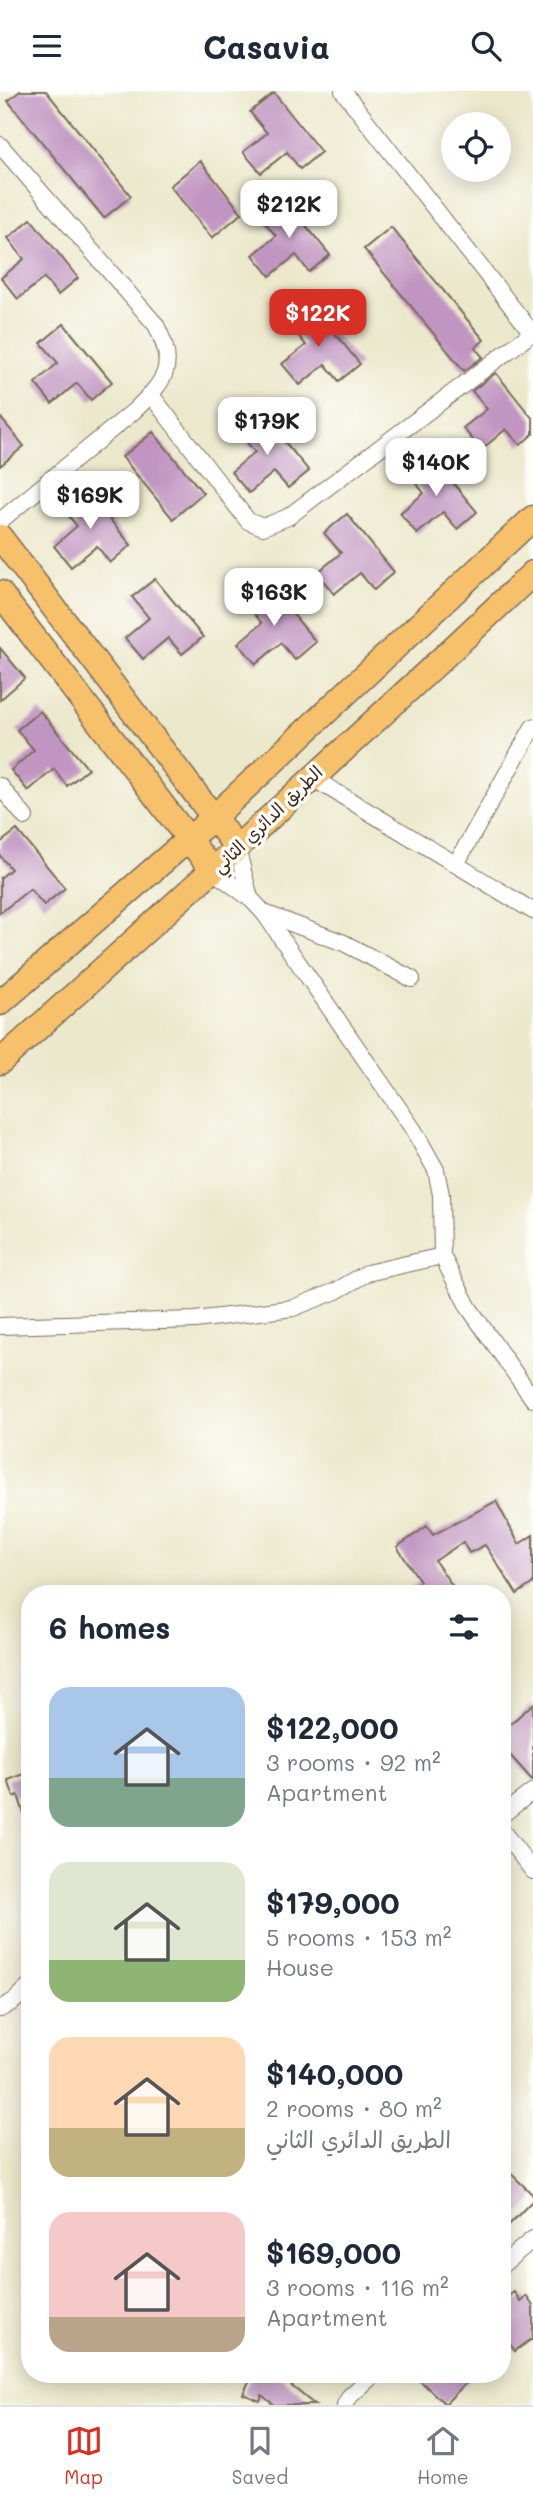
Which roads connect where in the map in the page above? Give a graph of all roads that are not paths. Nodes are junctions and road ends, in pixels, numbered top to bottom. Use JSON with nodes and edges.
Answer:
{"nodes":[{"id":1,"x":343,"y":91,"type":"edge"},
{"id":2,"x":0,"y":145,"type":"edge"},
{"id":3,"x":532,"y":333,"type":"edge"},
{"id":4,"x":152,"y":395,"type":"junction"},
{"id":5,"x":533,"y":518,"type":"edge"},
{"id":6,"x":0,"y":521,"type":"edge"},
{"id":7,"x":0,"y":537,"type":"edge"},
{"id":8,"x":533,"y":573,"type":"edge"},
{"id":9,"x":0,"y":593,"type":"edge"},
{"id":10,"x":533,"y":727,"type":"edge"},
{"id":11,"x":311,"y":777,"type":"junction"},
{"id":12,"x":0,"y":786,"type":"edge"},
{"id":13,"x":25,"y":817,"type":"dead end"},
{"id":14,"x":214,"y":817,"type":"junction"},
{"id":15,"x":187,"y":839,"type":"junction"},
{"id":16,"x":237,"y":848,"type":"junction"},
{"id":17,"x":456,"y":864,"type":"junction"},
{"id":18,"x":213,"y":871,"type":"junction"},
{"id":19,"x":250,"y":898,"type":"junction"},
{"id":20,"x":533,"y":911,"type":"edge"},
{"id":21,"x":264,"y":913,"type":"junction"},
{"id":22,"x":412,"y":979,"type":"dead end"},
{"id":23,"x":0,"y":1003,"type":"edge"},
{"id":24,"x":0,"y":1062,"type":"edge"},
{"id":25,"x":442,"y":1256,"type":"junction"},
{"id":26,"x":0,"y":1326,"type":"edge"},
{"id":27,"x":533,"y":1399,"type":"edge"},
{"id":28,"x":533,"y":1791,"type":"edge"},
{"id":29,"x":511,"y":1808,"type":"edge"},
{"id":30,"x":511,"y":1843,"type":"edge"},
{"id":31,"x":533,"y":1871,"type":"edge"},
{"id":32,"x":21,"y":1993,"type":"edge"},
{"id":33,"x":0,"y":2008,"type":"edge"},
{"id":34,"x":533,"y":2239,"type":"edge"},
{"id":35,"x":511,"y":2257,"type":"edge"},
{"id":36,"x":364,"y":2383,"type":"edge"},
{"id":37,"x":345,"y":2405,"type":"edge"}],
"edges":[{"from":1,"to":3,"type":"street"},
{"from":2,"to":4,"type":"street"},
{"from":3,"to":4,"type":"street"},
{"from":4,"to":6,"type":"street"},
{"from":5,"to":14,"type":"main road","name":"الطريق الدائري الثاني"},
{"from":7,"to":14,"type":"main road"},
{"from":8,"to":11,"type":"main road","name":"الطريق الدائري الثاني"},
{"from":9,"to":15,"type":"main road"},
{"from":10,"to":17,"type":"street"},
{"from":11,"to":16,"type":"main road","name":"الطريق الدائري الثاني"},
{"from":11,"to":17,"type":"street"},
{"from":12,"to":13,"type":"street"},
{"from":14,"to":15,"type":"main road","name":"الطريق الدائري الثاني"},
{"from":14,"to":16,"type":"main road"},
{"from":15,"to":18,"type":"main road"},
{"from":15,"to":23,"type":"main road","name":"الطريق الدائري الثاني"},
{"from":16,"to":18,"type":"main road","name":"الطريق الدائري الثاني"},
{"from":16,"to":19,"type":"street"},
{"from":17,"to":20,"type":"street"},
{"from":18,"to":19,"type":"street"},
{"from":18,"to":24,"type":"main road","name":"الطريق الدائري الثاني"},
{"from":19,"to":21,"type":"street"},
{"from":21,"to":22,"type":"street"},
{"from":21,"to":25,"type":"street"},
{"from":25,"to":26,"type":"street"},
{"from":25,"to":27,"type":"street"},
{"from":28,"to":29,"type":"street"},
{"from":30,"to":31,"type":"street"},
{"from":32,"to":33,"type":"street"},
{"from":34,"to":35,"type":"street"},
{"from":36,"to":37,"type":"street"}]}
